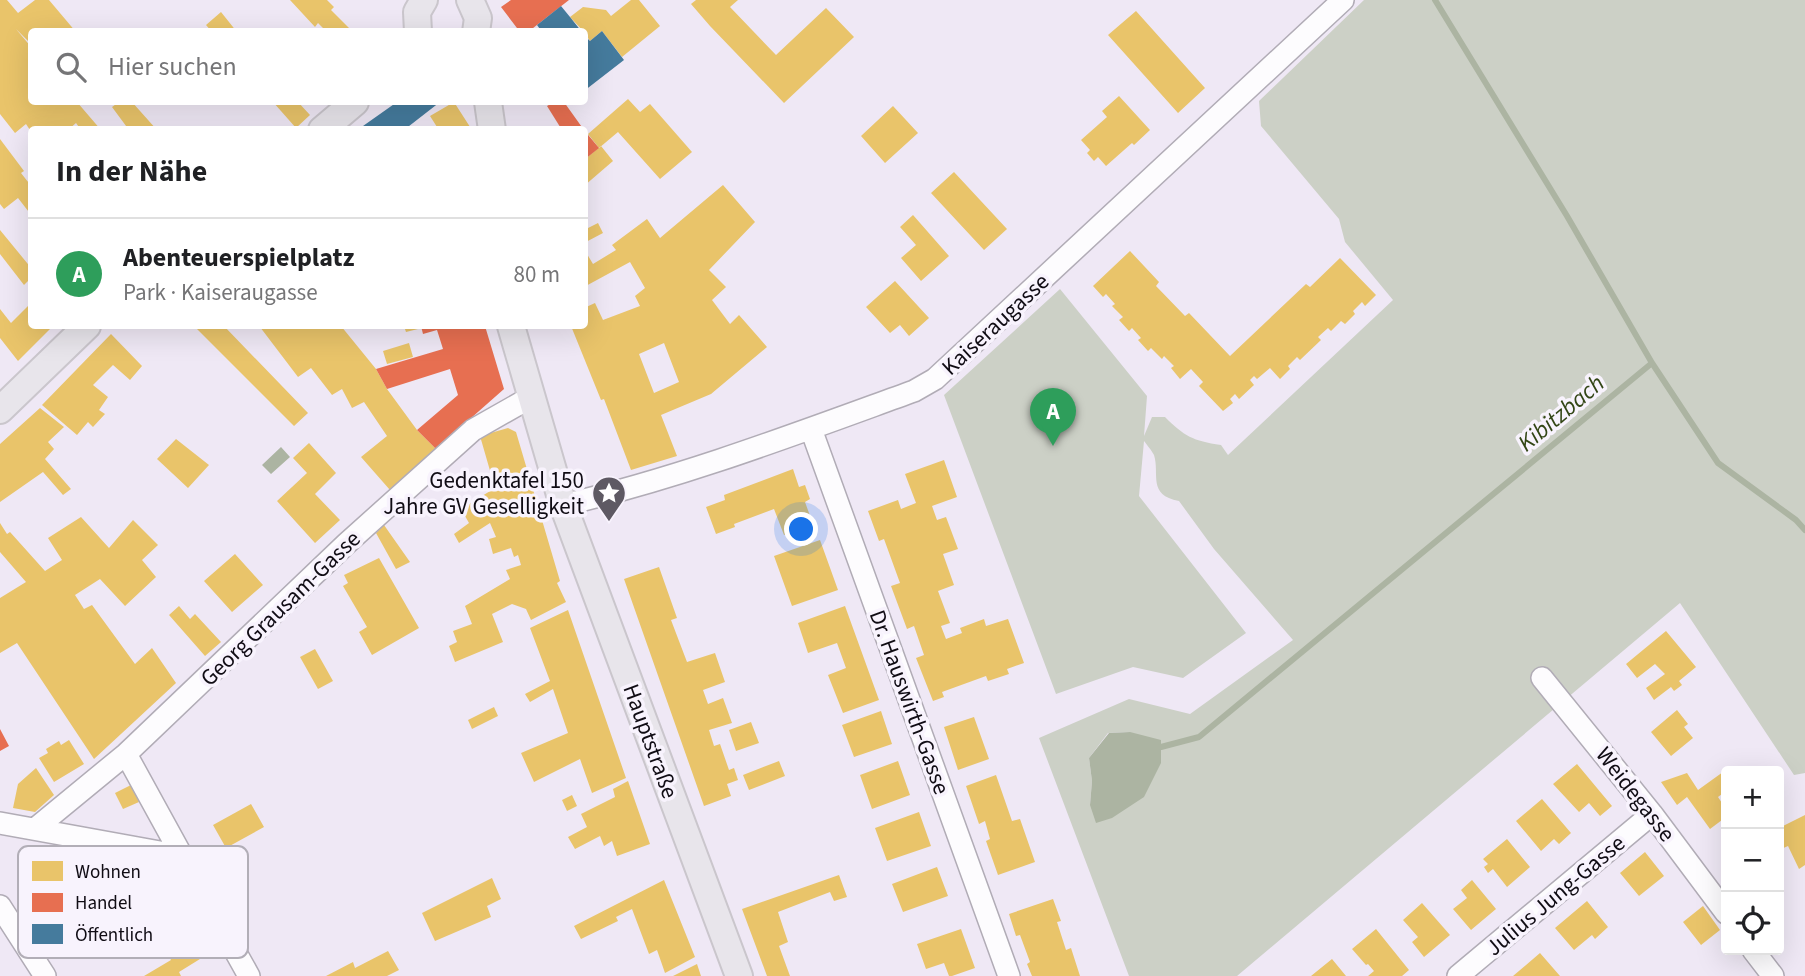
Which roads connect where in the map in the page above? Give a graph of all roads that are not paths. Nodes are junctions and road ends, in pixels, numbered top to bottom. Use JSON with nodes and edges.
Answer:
{"nodes":[{"id":1,"x":1343,"y":0,"type":"edge"},
{"id":2,"x":351,"y":105,"type":"edge"},
{"id":3,"x":327,"y":126,"type":"edge"},
{"id":4,"x":84,"y":329,"type":"edge"},
{"id":5,"x":512,"y":329,"type":"edge"},
{"id":6,"x":531,"y":397,"type":"junction"},
{"id":7,"x":0,"y":410,"type":"edge"},
{"id":8,"x":811,"y":429,"type":"junction"},
{"id":9,"x":563,"y":505,"type":"junction"},
{"id":10,"x":1542,"y":678,"type":"dead end"},
{"id":11,"x":126,"y":754,"type":"junction"},
{"id":12,"x":1652,"y":814,"type":"junction"},
{"id":13,"x":0,"y":823,"type":"edge"},
{"id":14,"x":36,"y":828,"type":"junction"},
{"id":15,"x":130,"y":846,"type":"edge"},
{"id":16,"x":177,"y":846,"type":"edge"},
{"id":17,"x":0,"y":906,"type":"edge"},
{"id":18,"x":1721,"y":906,"type":"edge"},
{"id":19,"x":18,"y":934,"type":"edge"},
{"id":20,"x":1757,"y":955,"type":"edge"},
{"id":21,"x":33,"y":958,"type":"edge"},
{"id":22,"x":238,"y":958,"type":"edge"},
{"id":23,"x":45,"y":976,"type":"edge"},
{"id":24,"x":248,"y":976,"type":"edge"},
{"id":25,"x":739,"y":976,"type":"edge"},
{"id":26,"x":1009,"y":976,"type":"edge"},
{"id":27,"x":1458,"y":976,"type":"edge"},
{"id":28,"x":1773,"y":976,"type":"edge"}],
"edges":[{"from":1,"to":8,"type":"street","name":"Kaiseraugasse"},
{"from":2,"to":3,"type":"main road"},
{"from":4,"to":7,"type":"main road"},
{"from":5,"to":6,"type":"main road","name":"Hauptstraße"},
{"from":6,"to":9,"type":"main road","name":"Hauptstraße"},
{"from":6,"to":11,"type":"street","name":"Georg Grausam-Gasse"},
{"from":8,"to":9,"type":"street","name":"Kaiseraugasse"},
{"from":8,"to":26,"type":"street","name":"Dr. Hauswirth-Gasse"},
{"from":9,"to":25,"type":"main road","name":"Hauptstraße"},
{"from":10,"to":12,"type":"street","name":"Weidegasse"},
{"from":11,"to":14,"type":"street","name":"Georg Grausam-Gasse"},
{"from":11,"to":16,"type":"street"},
{"from":12,"to":18,"type":"street","name":"Weidegasse"},
{"from":12,"to":27,"type":"street","name":"Julius Jung-Gasse"},
{"from":13,"to":14,"type":"street"},
{"from":14,"to":15,"type":"street"},
{"from":17,"to":19,"type":"street"},
{"from":20,"to":28,"type":"street"},
{"from":21,"to":23,"type":"street"},
{"from":22,"to":24,"type":"street"}]}
